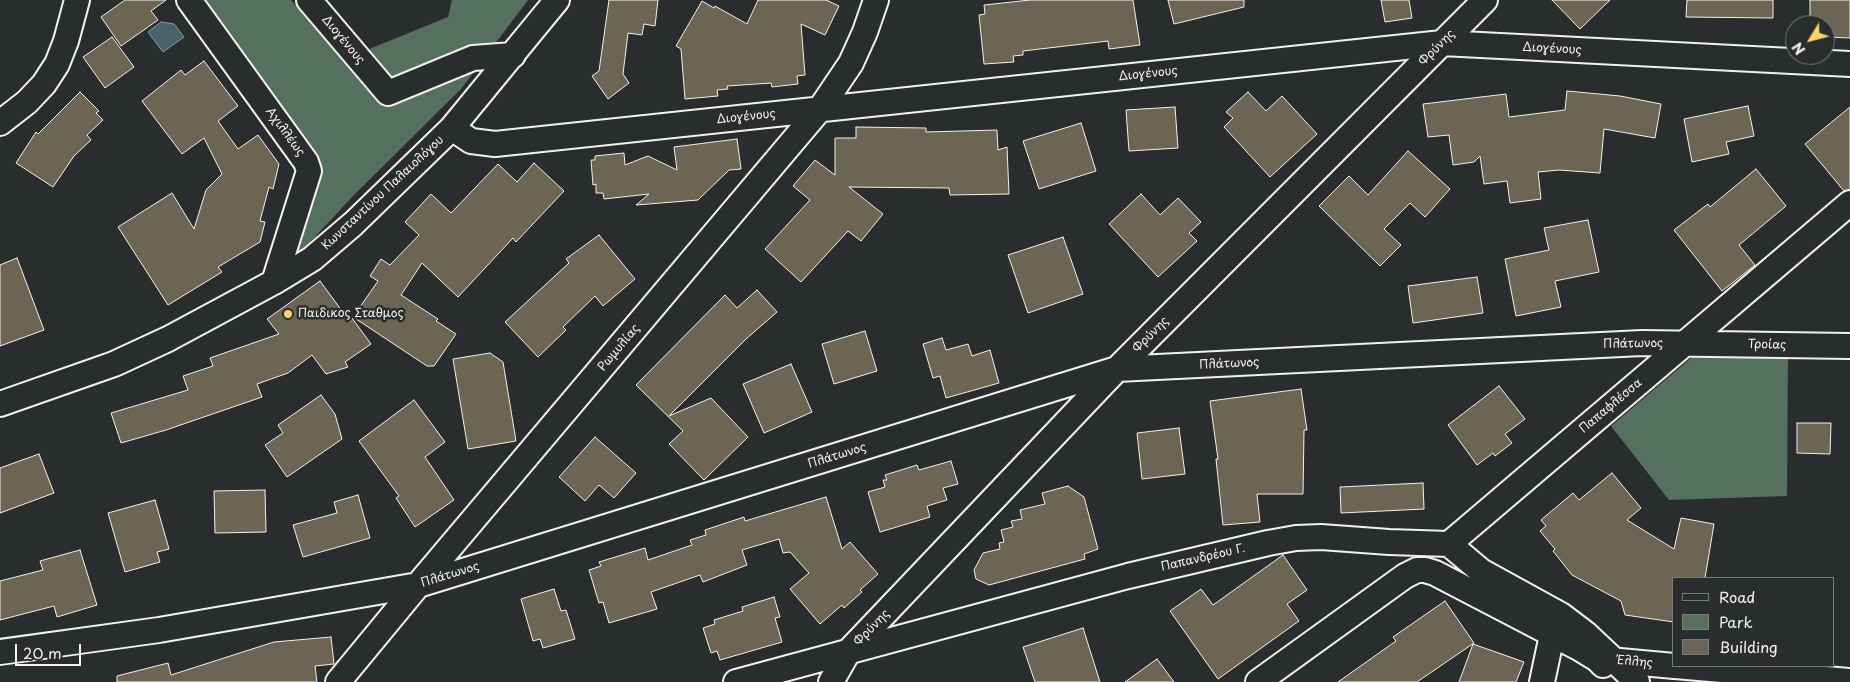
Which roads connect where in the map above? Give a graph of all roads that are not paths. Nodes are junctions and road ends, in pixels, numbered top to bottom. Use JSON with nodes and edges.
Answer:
{"nodes":[{"id":1,"x":77,"y":0,"type":"edge"},
{"id":2,"x":189,"y":0,"type":"edge"},
{"id":3,"x":309,"y":0,"type":"edge"},
{"id":4,"x":558,"y":0,"type":"edge"},
{"id":5,"x":876,"y":0,"type":"edge"},
{"id":6,"x":1485,"y":0,"type":"edge"},
{"id":7,"x":1442,"y":43,"type":"junction"},
{"id":8,"x":513,"y":55,"type":"junction"},
{"id":9,"x":1850,"y":64,"type":"edge"},
{"id":10,"x":820,"y":109,"type":"junction"},
{"id":11,"x":0,"y":123,"type":"edge"},
{"id":12,"x":452,"y":128,"type":"junction"},
{"id":13,"x":1850,"y":203,"type":"edge"},
{"id":14,"x":274,"y":282,"type":"junction"},
{"id":15,"x":1685,"y":344,"type":"junction"},
{"id":16,"x":1850,"y":346,"type":"edge"},
{"id":17,"x":1117,"y":370,"type":"junction"},
{"id":18,"x":0,"y":404,"type":"edge"},
{"id":19,"x":1388,"y":542,"type":"junction"},
{"id":20,"x":1449,"y":544,"type":"junction"},
{"id":21,"x":1405,"y":576,"type":"junction"},
{"id":22,"x":418,"y":585,"type":"junction"},
{"id":23,"x":1458,"y":586,"type":"junction"},
{"id":24,"x":1552,"y":635,"type":"junction"},
{"id":25,"x":0,"y":652,"type":"edge"},
{"id":26,"x":848,"y":652,"type":"junction"},
{"id":27,"x":1672,"y":666,"type":"edge"},
{"id":28,"x":1610,"y":667,"type":"edge"},
{"id":29,"x":1686,"y":667,"type":"edge"},
{"id":30,"x":338,"y":682,"type":"edge"},
{"id":31,"x":736,"y":682,"type":"edge"},
{"id":32,"x":831,"y":682,"type":"edge"},
{"id":33,"x":1258,"y":682,"type":"edge"},
{"id":34,"x":1542,"y":682,"type":"edge"},
{"id":35,"x":1637,"y":682,"type":"edge"},
{"id":36,"x":1850,"y":682,"type":"edge"}],
"edges":[{"from":1,"to":11,"type":"street"},
{"from":2,"to":14,"type":"street","name":"Αχιλλέως"},
{"from":3,"to":8,"type":"street","name":"Διογένους"},
{"from":4,"to":8,"type":"street","name":"Κωνσταντίνου Παλαιολόγου"},
{"from":5,"to":10,"type":"street","name":"Ρωμυλίας"},
{"from":6,"to":7,"type":"street","name":"Φρύνης"},
{"from":7,"to":9,"type":"street","name":"Διογένους"},
{"from":7,"to":10,"type":"street","name":"Διογένους"},
{"from":7,"to":17,"type":"street","name":"Φρύνης"},
{"from":8,"to":12,"type":"street","name":"Κωνσταντίνου Παλαιολόγου"},
{"from":10,"to":12,"type":"street","name":"Διογένους"},
{"from":10,"to":22,"type":"street","name":"Ρωμυλίας"},
{"from":12,"to":14,"type":"street","name":"Κωνσταντίνου Παλαιολόγου"},
{"from":13,"to":15,"type":"street","name":"Παπαφλέσσα"},
{"from":14,"to":18,"type":"street","name":"Κωνσταντίνου Παλαιολόγου"},
{"from":15,"to":16,"type":"street","name":"Τροίας"},
{"from":15,"to":17,"type":"street","name":"Πλάτωνος"},
{"from":15,"to":20,"type":"street","name":"Παπαφλέσσα"},
{"from":17,"to":22,"type":"street","name":"Πλάτωνος"},
{"from":17,"to":26,"type":"street","name":"Φρύνης"},
{"from":19,"to":20,"type":"street","name":"Παπανδρέου Γ."},
{"from":19,"to":21,"type":"street"},
{"from":19,"to":26,"type":"street","name":"Παπανδρέου Γ."},
{"from":20,"to":23,"type":"street"},
{"from":20,"to":28,"type":"street"},
{"from":21,"to":23,"type":"street"},
{"from":21,"to":33,"type":"street"},
{"from":22,"to":25,"type":"street","name":"Πλάτωνος"},
{"from":22,"to":30,"type":"street","name":"Ρωμυλίας"},
{"from":23,"to":24,"type":"street"},
{"from":24,"to":28,"type":"street"},
{"from":24,"to":34,"type":"street"},
{"from":26,"to":31,"type":"street","name":"Παπανδρέου Γ."},
{"from":26,"to":32,"type":"street","name":"Φρύνης"},
{"from":27,"to":28,"type":"street","name":"Έλλης"},
{"from":28,"to":35,"type":"street"},
{"from":29,"to":36,"type":"street","name":"Έλλης"}]}
